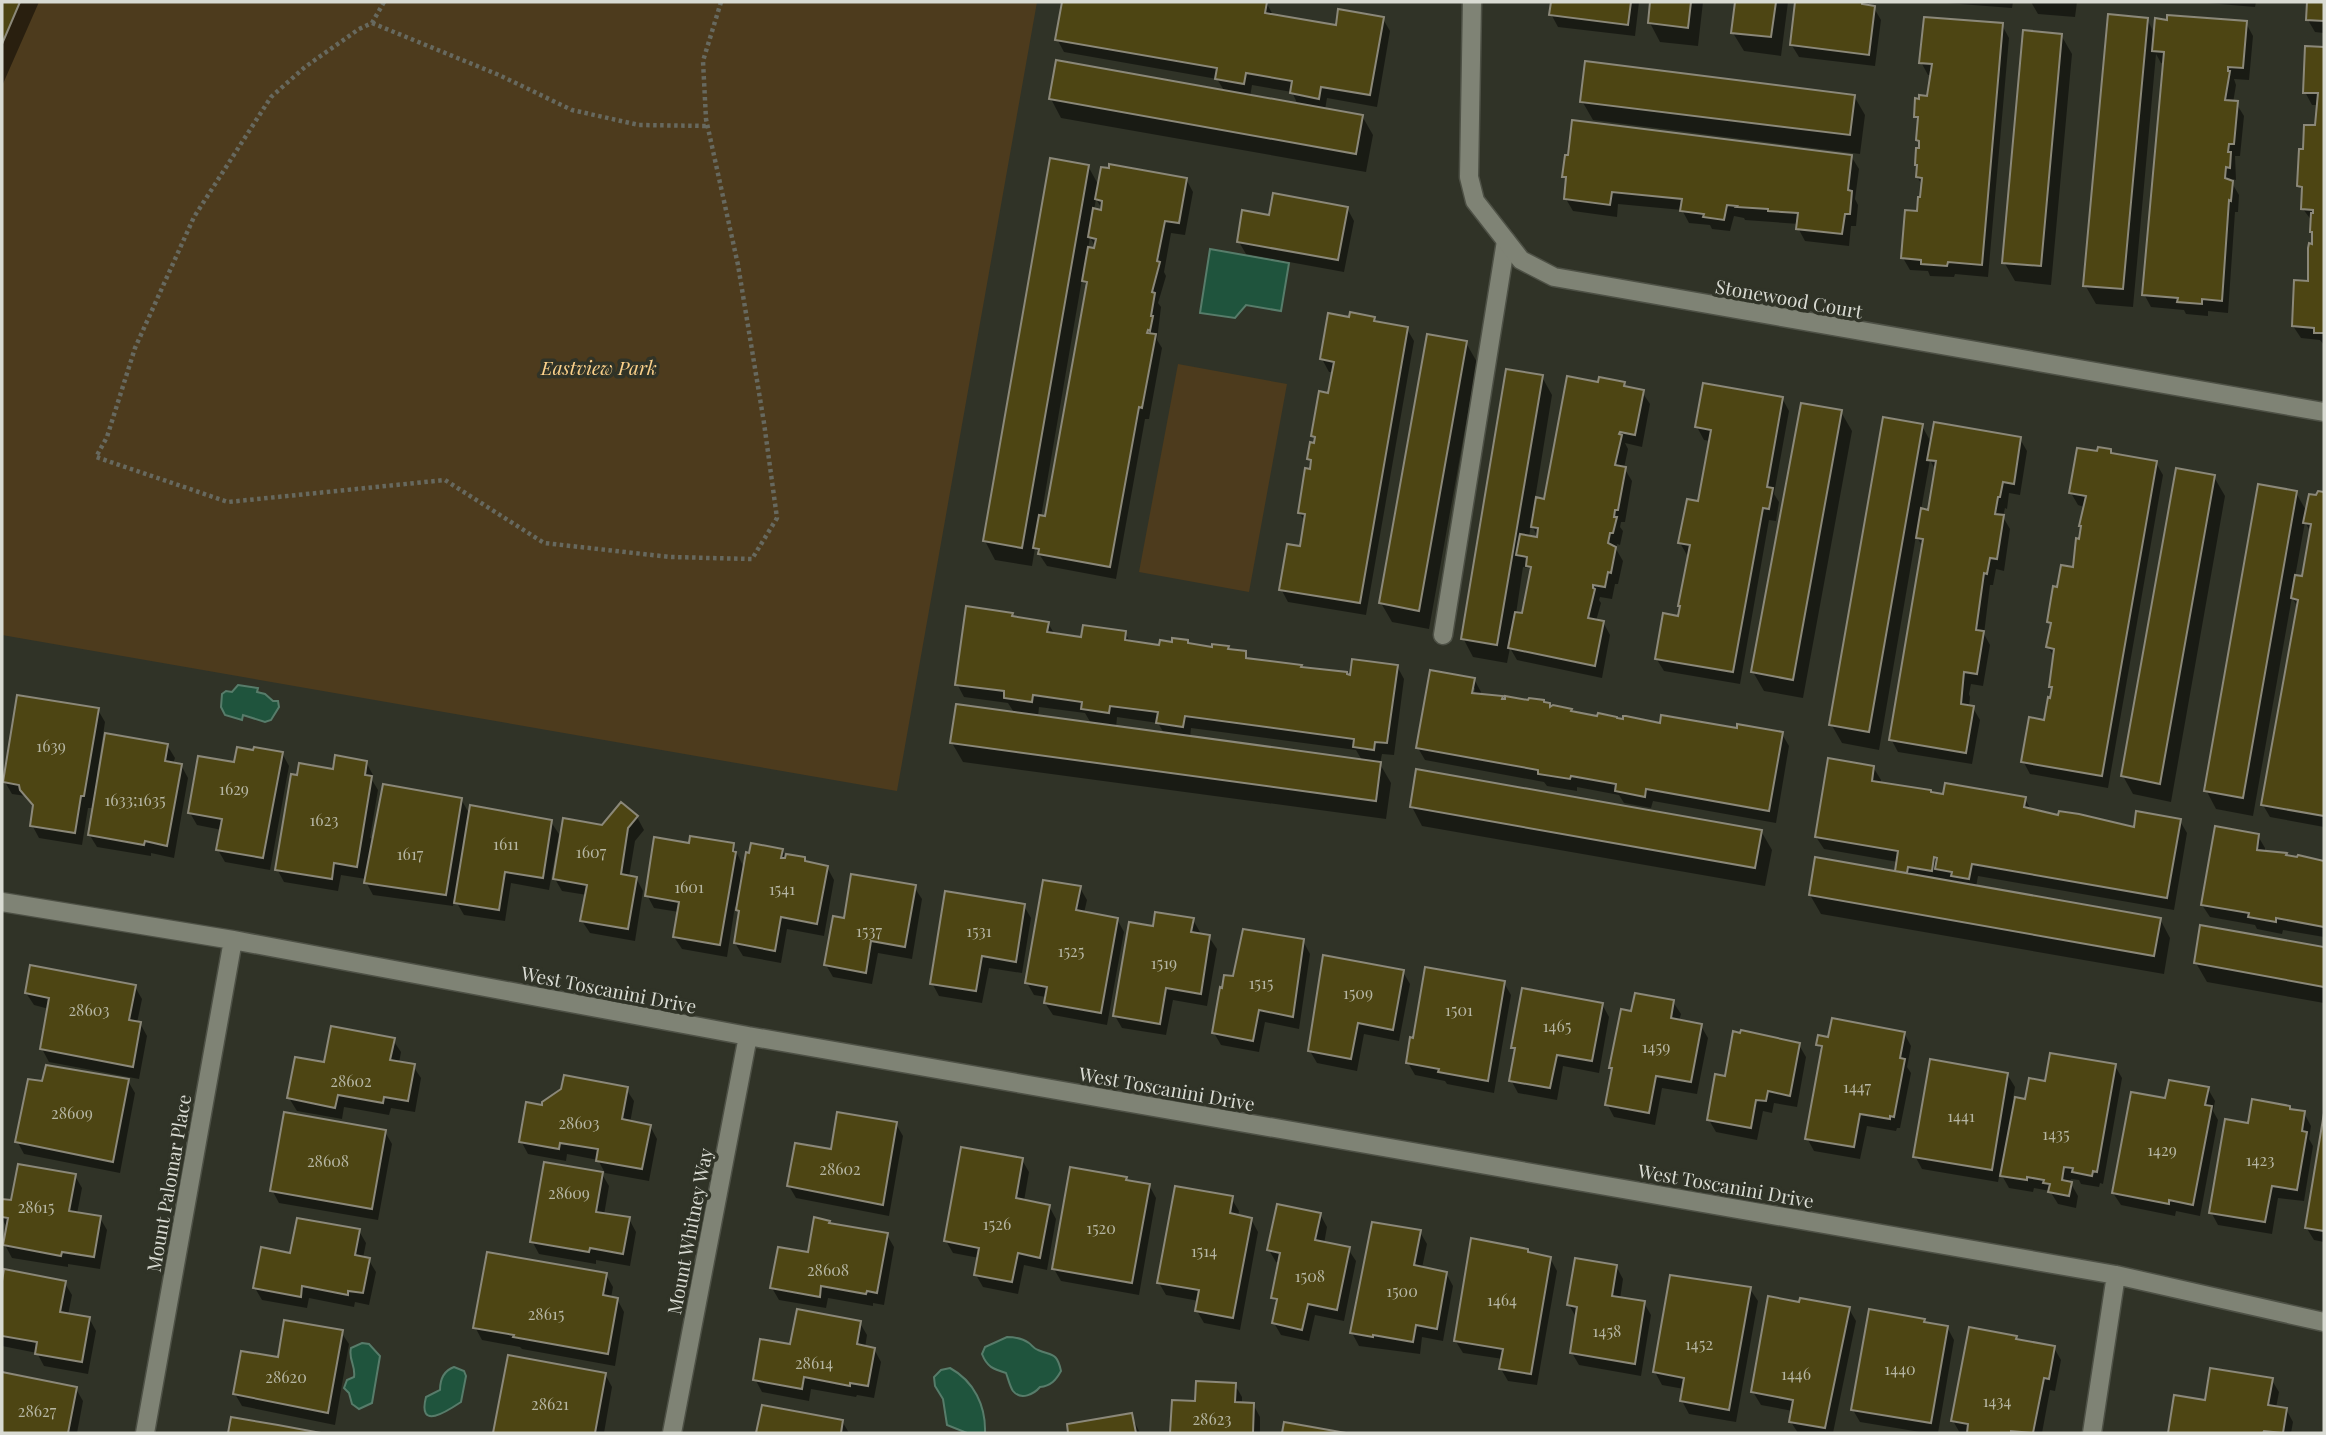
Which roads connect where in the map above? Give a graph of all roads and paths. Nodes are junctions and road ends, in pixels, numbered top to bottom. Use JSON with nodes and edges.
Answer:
{"nodes":[{"id":1,"x":384,"y":2,"type":"edge"},
{"id":2,"x":721,"y":2,"type":"edge"},
{"id":3,"x":1472,"y":2,"type":"edge"},
{"id":4,"x":372,"y":23,"type":"junction"},
{"id":5,"x":708,"y":126,"type":"junction"},
{"id":6,"x":1506,"y":241,"type":"junction"},
{"id":7,"x":2324,"y":412,"type":"edge"},
{"id":8,"x":1443,"y":635,"type":"dead end"},
{"id":9,"x":2,"y":902,"type":"edge"},
{"id":10,"x":233,"y":940,"type":"junction"},
{"id":11,"x":748,"y":1036,"type":"junction"},
{"id":12,"x":2116,"y":1275,"type":"junction"},
{"id":13,"x":2324,"y":1322,"type":"edge"},
{"id":14,"x":145,"y":1433,"type":"edge"},
{"id":15,"x":672,"y":1433,"type":"edge"},
{"id":16,"x":2092,"y":1433,"type":"edge"}],
"edges":[{"from":1,"to":4,"type":"path"},
{"from":2,"to":5,"type":"path"},
{"from":3,"to":6,"type":"street","name":"Stonewood Court"},
{"from":4,"to":5,"type":"path"},
{"from":4,"to":5,"type":"path"},
{"from":6,"to":7,"type":"street","name":"Stonewood Court"},
{"from":6,"to":8,"type":"street"},
{"from":9,"to":10,"type":"street","name":"West Toscanini Drive"},
{"from":10,"to":11,"type":"street","name":"West Toscanini Drive"},
{"from":10,"to":14,"type":"street","name":"Mount Palomar Place"},
{"from":11,"to":12,"type":"street","name":"West Toscanini Drive"},
{"from":11,"to":15,"type":"street","name":"Mount Whitney Way"},
{"from":12,"to":13,"type":"street","name":"West Toscanini Drive"},
{"from":12,"to":16,"type":"street"}]}
